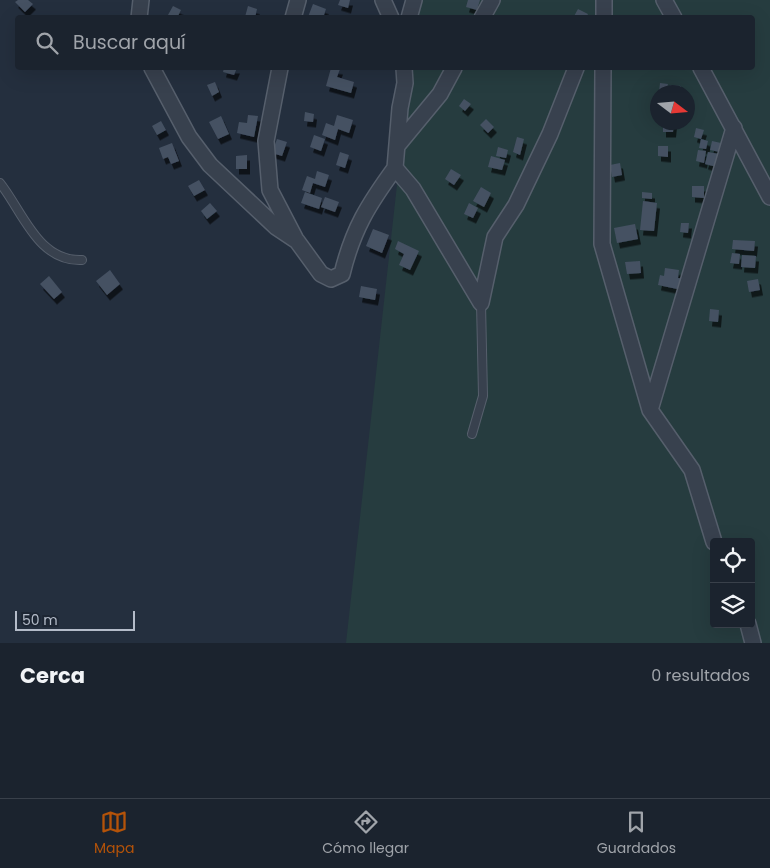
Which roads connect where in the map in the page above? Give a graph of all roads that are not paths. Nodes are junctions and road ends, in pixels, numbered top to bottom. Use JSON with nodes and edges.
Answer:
{"nodes":[{"id":1,"x":141,"y":0,"type":"edge"},
{"id":2,"x":298,"y":0,"type":"edge"},
{"id":3,"x":383,"y":0,"type":"edge"},
{"id":4,"x":414,"y":0,"type":"edge"},
{"id":5,"x":492,"y":0,"type":"edge"},
{"id":6,"x":604,"y":0,"type":"edge"},
{"id":7,"x":664,"y":0,"type":"edge"},
{"id":8,"x":138,"y":15,"type":"edge"},
{"id":9,"x":294,"y":15,"type":"edge"},
{"id":10,"x":390,"y":15,"type":"edge"},
{"id":11,"x":410,"y":15,"type":"edge"},
{"id":12,"x":484,"y":15,"type":"edge"},
{"id":13,"x":604,"y":15,"type":"edge"},
{"id":14,"x":672,"y":15,"type":"edge"},
{"id":15,"x":153,"y":70,"type":"edge"},
{"id":16,"x":280,"y":70,"type":"edge"},
{"id":17,"x":404,"y":70,"type":"edge"},
{"id":18,"x":453,"y":70,"type":"edge"},
{"id":19,"x":575,"y":70,"type":"edge"},
{"id":20,"x":603,"y":70,"type":"edge"},
{"id":21,"x":702,"y":70,"type":"edge"},
{"id":22,"x":734,"y":128,"type":"junction"},
{"id":23,"x":397,"y":146,"type":"junction"},
{"id":24,"x":395,"y":168,"type":"junction"},
{"id":25,"x":0,"y":183,"type":"edge"},
{"id":26,"x":770,"y":197,"type":"edge"},
{"id":27,"x":297,"y":240,"type":"junction"},
{"id":28,"x":82,"y":260,"type":"dead end"},
{"id":29,"x":481,"y":303,"type":"junction"},
{"id":30,"x":650,"y":410,"type":"junction"},
{"id":31,"x":472,"y":434,"type":"dead end"},
{"id":32,"x":713,"y":538,"type":"edge"},
{"id":33,"x":749,"y":628,"type":"edge"},
{"id":34,"x":753,"y":643,"type":"edge"}],
"edges":[{"from":1,"to":8,"type":"street"},
{"from":2,"to":9,"type":"street"},
{"from":3,"to":10,"type":"street"},
{"from":4,"to":11,"type":"street"},
{"from":5,"to":12,"type":"street"},
{"from":6,"to":13,"type":"street"},
{"from":7,"to":14,"type":"street"},
{"from":15,"to":27,"type":"street"},
{"from":16,"to":27,"type":"street"},
{"from":17,"to":23,"type":"street"},
{"from":18,"to":23,"type":"street"},
{"from":19,"to":29,"type":"street"},
{"from":20,"to":30,"type":"street"},
{"from":21,"to":22,"type":"street"},
{"from":22,"to":26,"type":"street"},
{"from":22,"to":30,"type":"street"},
{"from":23,"to":24,"type":"street"},
{"from":24,"to":27,"type":"street"},
{"from":24,"to":29,"type":"street"},
{"from":25,"to":28,"type":"lane"},
{"from":29,"to":31,"type":"lane"},
{"from":30,"to":32,"type":"street"},
{"from":33,"to":34,"type":"street"}]}
